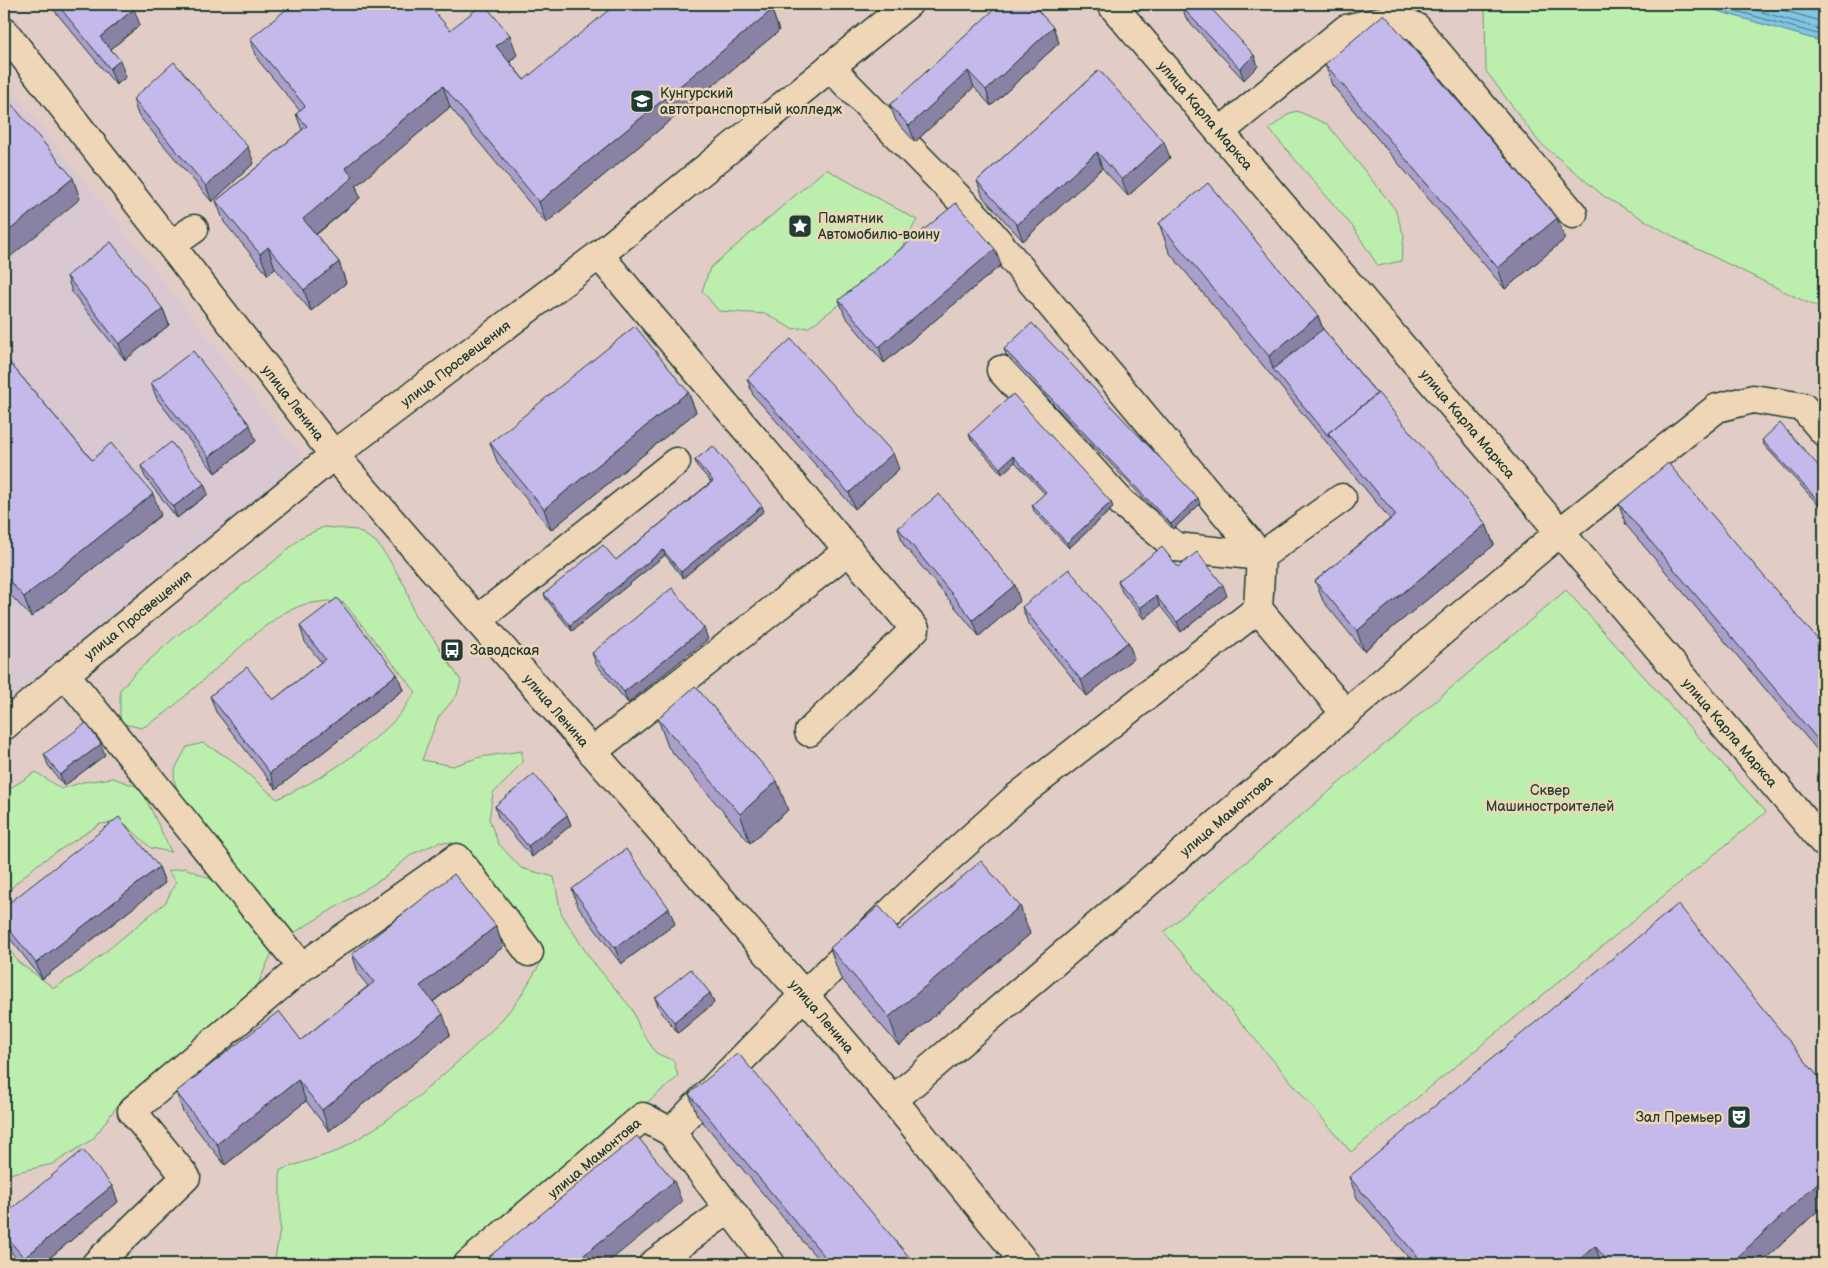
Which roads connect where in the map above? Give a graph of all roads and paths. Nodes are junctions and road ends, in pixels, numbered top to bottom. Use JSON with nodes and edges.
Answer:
{"nodes":[{"id":1,"x":908,"y":4,"type":"edge"},
{"id":2,"x":1111,"y":4,"type":"edge"},
{"id":3,"x":4,"y":32,"type":"edge"},
{"id":4,"x":830,"y":67,"type":"junction"},
{"id":5,"x":1220,"y":132,"type":"junction"},
{"id":6,"x":1573,"y":214,"type":"dead end"},
{"id":7,"x":194,"y":229,"type":"dead end"},
{"id":8,"x":171,"y":245,"type":"junction"},
{"id":9,"x":599,"y":255,"type":"junction"},
{"id":10,"x":1001,"y":370,"type":"dead end"},
{"id":11,"x":1824,"y":432,"type":"edge"},
{"id":12,"x":334,"y":455,"type":"junction"},
{"id":13,"x":676,"y":462,"type":"dead end"},
{"id":14,"x":1342,"y":498,"type":"dead end"},
{"id":15,"x":1559,"y":533,"type":"junction"},
{"id":16,"x":848,"y":550,"type":"junction"},
{"id":17,"x":1261,"y":556,"type":"junction"},
{"id":18,"x":1258,"y":609,"type":"junction"},
{"id":19,"x":477,"y":620,"type":"junction"},
{"id":20,"x":65,"y":674,"type":"junction"},
{"id":21,"x":1345,"y":713,"type":"junction"},
{"id":22,"x":4,"y":726,"type":"edge"},
{"id":23,"x":809,"y":732,"type":"dead end"},
{"id":24,"x":592,"y":752,"type":"junction"},
{"id":25,"x":1824,"y":843,"type":"edge"},
{"id":26,"x":529,"y":952,"type":"dead end"},
{"id":27,"x":302,"y":967,"type":"junction"},
{"id":28,"x":804,"y":995,"type":"junction"},
{"id":29,"x":893,"y":1100,"type":"junction"},
{"id":30,"x":670,"y":1132,"type":"junction"},
{"id":31,"x":730,"y":1209,"type":"junction"},
{"id":32,"x":96,"y":1264,"type":"edge"},
{"id":33,"x":468,"y":1264,"type":"edge"},
{"id":34,"x":653,"y":1264,"type":"edge"},
{"id":35,"x":771,"y":1264,"type":"edge"},
{"id":36,"x":1026,"y":1264,"type":"edge"}],
"edges":[{"from":1,"to":4,"type":"street","name":"улица Просвещения"},
{"from":2,"to":5,"type":"street","name":"улица Карла Маркса"},
{"from":3,"to":8,"type":"street","name":"улица Ленина"},
{"from":4,"to":9,"type":"street","name":"улица Просвещения"},
{"from":4,"to":17,"type":"street"},
{"from":5,"to":6,"type":"street"},
{"from":5,"to":15,"type":"street","name":"улица Карла Маркса"},
{"from":7,"to":8,"type":"street"},
{"from":8,"to":12,"type":"street","name":"улица Ленина"},
{"from":9,"to":12,"type":"street","name":"улица Просвещения"},
{"from":9,"to":16,"type":"street"},
{"from":10,"to":17,"type":"street"},
{"from":11,"to":15,"type":"street","name":"улица Мамонтова"},
{"from":12,"to":19,"type":"street","name":"улица Ленина"},
{"from":12,"to":20,"type":"street","name":"улица Просвещения"},
{"from":13,"to":19,"type":"street"},
{"from":14,"to":17,"type":"street"},
{"from":15,"to":21,"type":"street","name":"улица Мамонтова"},
{"from":15,"to":25,"type":"street","name":"улица Карла Маркса"},
{"from":16,"to":23,"type":"street"},
{"from":16,"to":24,"type":"street"},
{"from":17,"to":18,"type":"street"},
{"from":18,"to":21,"type":"street"},
{"from":18,"to":28,"type":"street"},
{"from":19,"to":24,"type":"street","name":"улица Ленина"},
{"from":20,"to":22,"type":"street","name":"улица Просвещения"},
{"from":20,"to":27,"type":"street"},
{"from":21,"to":29,"type":"street","name":"улица Мамонтова"},
{"from":24,"to":28,"type":"street","name":"улица Ленина"},
{"from":26,"to":27,"type":"street"},
{"from":27,"to":32,"type":"street"},
{"from":28,"to":29,"type":"street","name":"улица Ленина"},
{"from":28,"to":30,"type":"street"},
{"from":29,"to":36,"type":"street","name":"улица Ленина"},
{"from":30,"to":31,"type":"street"},
{"from":30,"to":33,"type":"street","name":"улица Мамонтова"},
{"from":31,"to":34,"type":"street"},
{"from":31,"to":35,"type":"street"}]}
